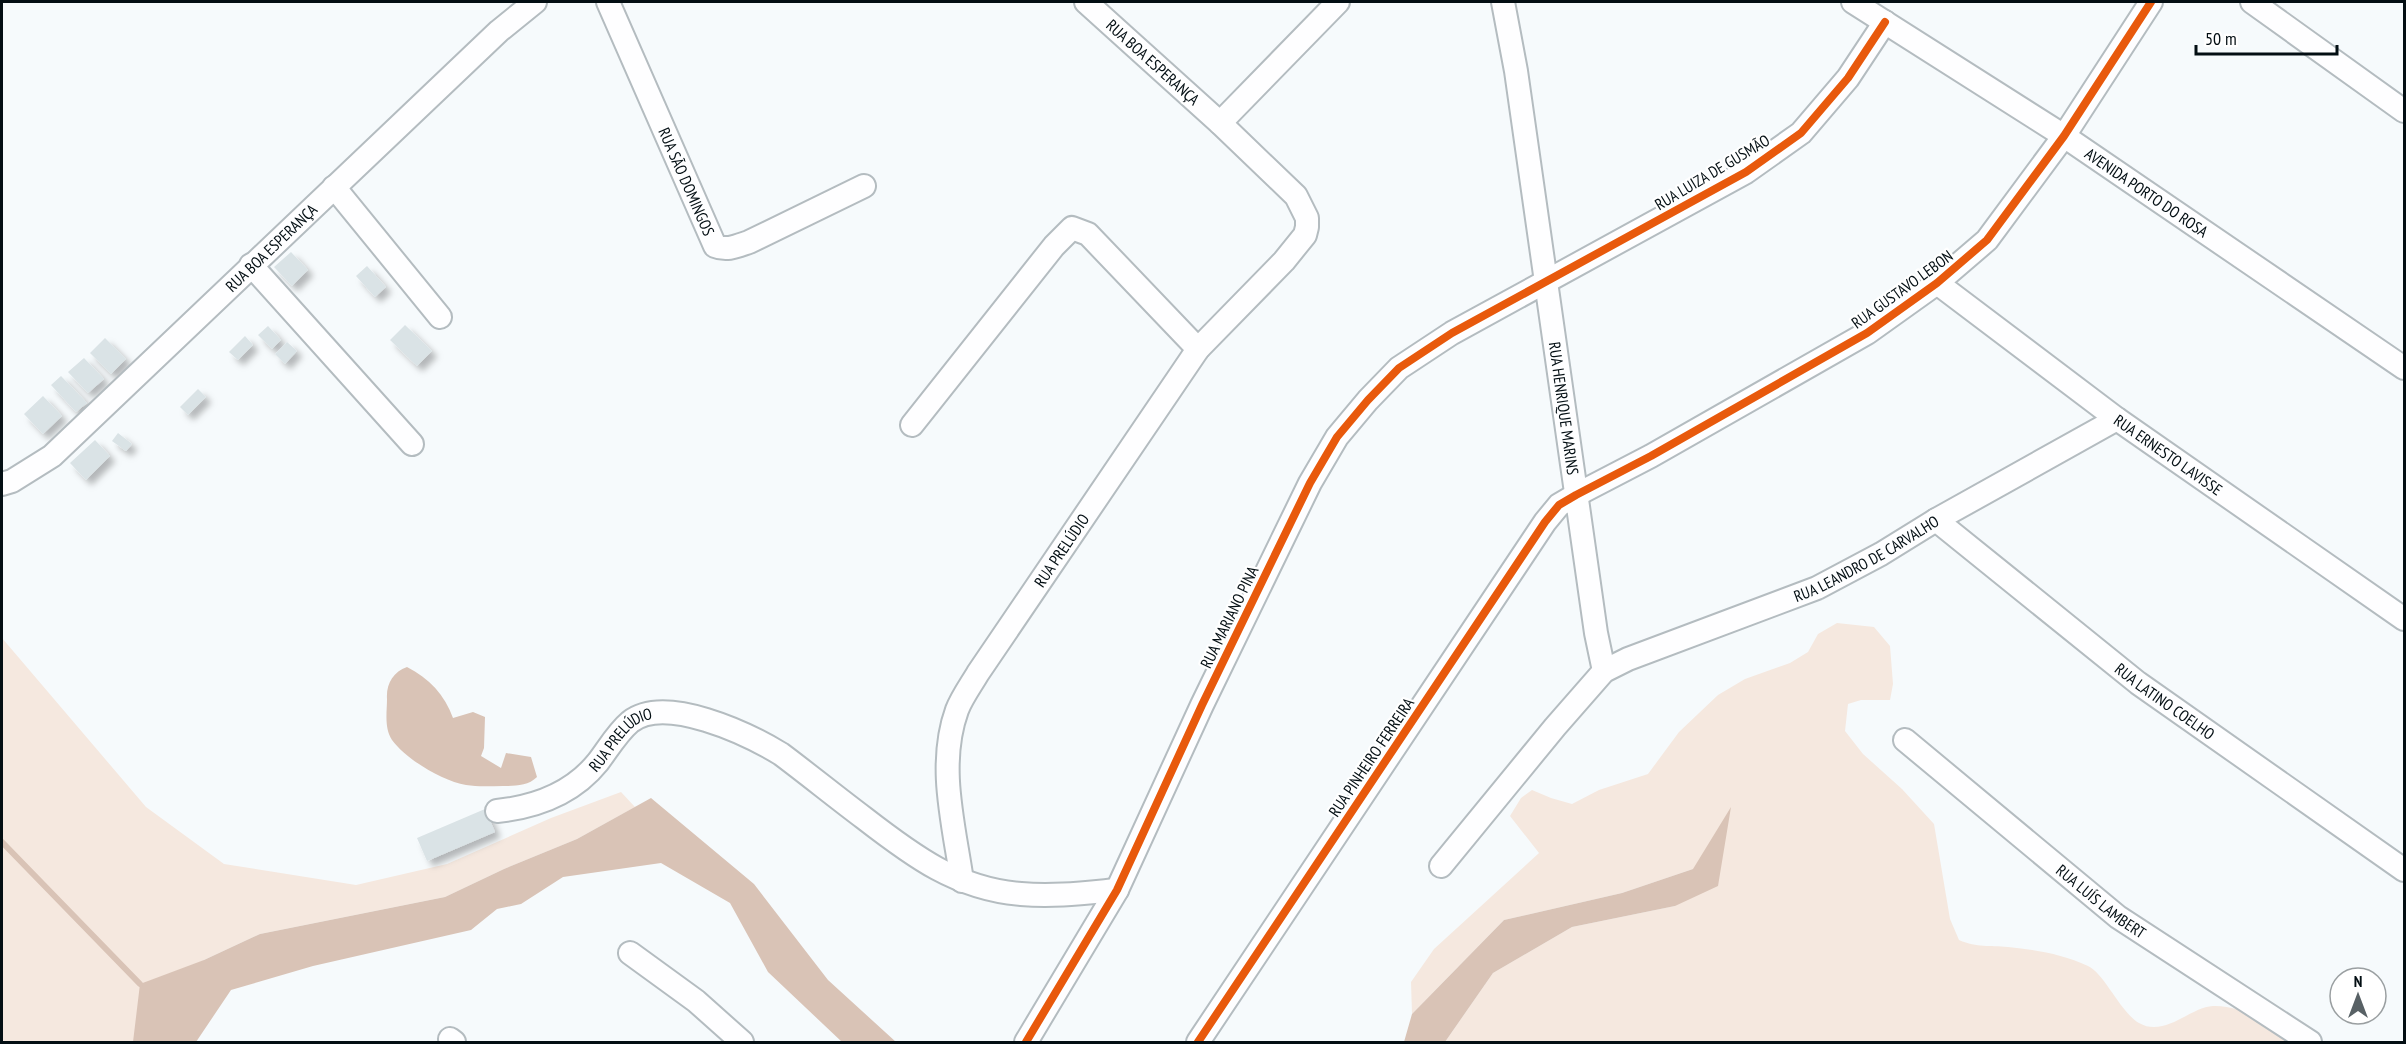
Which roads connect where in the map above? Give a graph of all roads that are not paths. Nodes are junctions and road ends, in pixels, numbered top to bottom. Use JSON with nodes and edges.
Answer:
{"nodes":[{"id":1,"x":535,"y":2,"type":"edge"},
{"id":2,"x":608,"y":2,"type":"edge"},
{"id":3,"x":1086,"y":2,"type":"edge"},
{"id":4,"x":1338,"y":2,"type":"edge"},
{"id":5,"x":1503,"y":2,"type":"edge"},
{"id":6,"x":1853,"y":2,"type":"edge"},
{"id":7,"x":2151,"y":2,"type":"edge"},
{"id":8,"x":2255,"y":2,"type":"edge"},
{"id":9,"x":1885,"y":22,"type":"junction"},
{"id":10,"x":2404,"y":111,"type":"edge"},
{"id":11,"x":1220,"y":123,"type":"junction"},
{"id":12,"x":2064,"y":136,"type":"junction"},
{"id":13,"x":864,"y":186,"type":"dead end"},
{"id":14,"x":334,"y":187,"type":"junction"},
{"id":15,"x":1284,"y":261,"type":"joint"},
{"id":16,"x":251,"y":265,"type":"junction"},
{"id":17,"x":1546,"y":283,"type":"junction"},
{"id":18,"x":1937,"y":283,"type":"junction"},
{"id":19,"x":440,"y":317,"type":"dead end"},
{"id":20,"x":1198,"y":349,"type":"junction"},
{"id":21,"x":2404,"y":368,"type":"edge"},
{"id":22,"x":2116,"y":419,"type":"junction"},
{"id":23,"x":912,"y":425,"type":"dead end"},
{"id":24,"x":412,"y":444,"type":"dead end"},
{"id":25,"x":2,"y":484,"type":"edge"},
{"id":26,"x":1576,"y":495,"type":"junction"},
{"id":27,"x":1936,"y":520,"type":"junction"},
{"id":28,"x":2404,"y":619,"type":"edge"},
{"id":29,"x":1604,"y":671,"type":"junction"},
{"id":30,"x":1905,"y":740,"type":"dead end"},
{"id":31,"x":497,"y":811,"type":"dead end"},
{"id":32,"x":1441,"y":866,"type":"dead end"},
{"id":33,"x":2404,"y":870,"type":"edge"},
{"id":34,"x":962,"y":881,"type":"junction"},
{"id":35,"x":1117,"y":890,"type":"junction"},
{"id":36,"x":630,"y":953,"type":"dead end"},
{"id":37,"x":742,"y":1042,"type":"edge"},
{"id":38,"x":1026,"y":1042,"type":"edge"},
{"id":39,"x":1198,"y":1042,"type":"edge"},
{"id":40,"x":2310,"y":1042,"type":"edge"}],
"edges":[{"from":1,"to":14,"type":"street","name":"RUA BOA ESPERANÇA"},
{"from":2,"to":13,"type":"street","name":"RUA SÃO DOMINGOS"},
{"from":3,"to":11,"type":"street","name":"RUA BOA ESPERANÇA"},
{"from":4,"to":11,"type":"street"},
{"from":5,"to":17,"type":"street","name":"RUA HENRIQUE MARINS"},
{"from":6,"to":9,"type":"street","name":"AVENIDA PORTO DO ROSA"},
{"from":7,"to":12,"type":"street","name":"RUA GUSTAVO LEBON"},
{"from":8,"to":10,"type":"street"},
{"from":9,"to":12,"type":"street","name":"AVENIDA PORTO DO ROSA"},
{"from":9,"to":17,"type":"street","name":"RUA LUIZA DE GUSMÃO"},
{"from":11,"to":15,"type":"street","name":"RUA BOA ESPERANÇA"},
{"from":12,"to":18,"type":"street","name":"RUA GUSTAVO LEBON"},
{"from":12,"to":21,"type":"street","name":"AVENIDA PORTO DO ROSA"},
{"from":14,"to":16,"type":"street","name":"RUA BOA ESPERANÇA"},
{"from":14,"to":19,"type":"street"},
{"from":15,"to":20,"type":"street","name":"RUA PRELÚDIO"},
{"from":16,"to":24,"type":"street"},
{"from":16,"to":25,"type":"street","name":"RUA BOA ESPERANÇA"},
{"from":17,"to":26,"type":"street","name":"RUA HENRIQUE MARINS"},
{"from":17,"to":35,"type":"street","name":"RUA MARIANO PINA"},
{"from":18,"to":22,"type":"street","name":"RUA ERNESTO LAVISSE"},
{"from":18,"to":26,"type":"street","name":"RUA GUSTAVO LEBON"},
{"from":20,"to":23,"type":"street"},
{"from":20,"to":34,"type":"street","name":"RUA PRELÚDIO"},
{"from":22,"to":27,"type":"street","name":"RUA LEANDRO DE CARVALHO"},
{"from":22,"to":28,"type":"street","name":"RUA ERNESTO LAVISSE"},
{"from":26,"to":29,"type":"street","name":"RUA HENRIQUE MARINS"},
{"from":26,"to":39,"type":"street","name":"RUA PINHEIRO FERREIRA"},
{"from":27,"to":29,"type":"street","name":"RUA LEANDRO DE CARVALHO"},
{"from":27,"to":33,"type":"street","name":"RUA LATINO COELHO"},
{"from":29,"to":32,"type":"street"},
{"from":30,"to":40,"type":"street","name":"RUA LUÍS LAMBERT"},
{"from":31,"to":34,"type":"street","name":"RUA PRELÚDIO"},
{"from":34,"to":35,"type":"street","name":"RUA PRELÚDIO"},
{"from":35,"to":38,"type":"street","name":"RUA MARIANO PINA"},
{"from":36,"to":37,"type":"street"}]}
